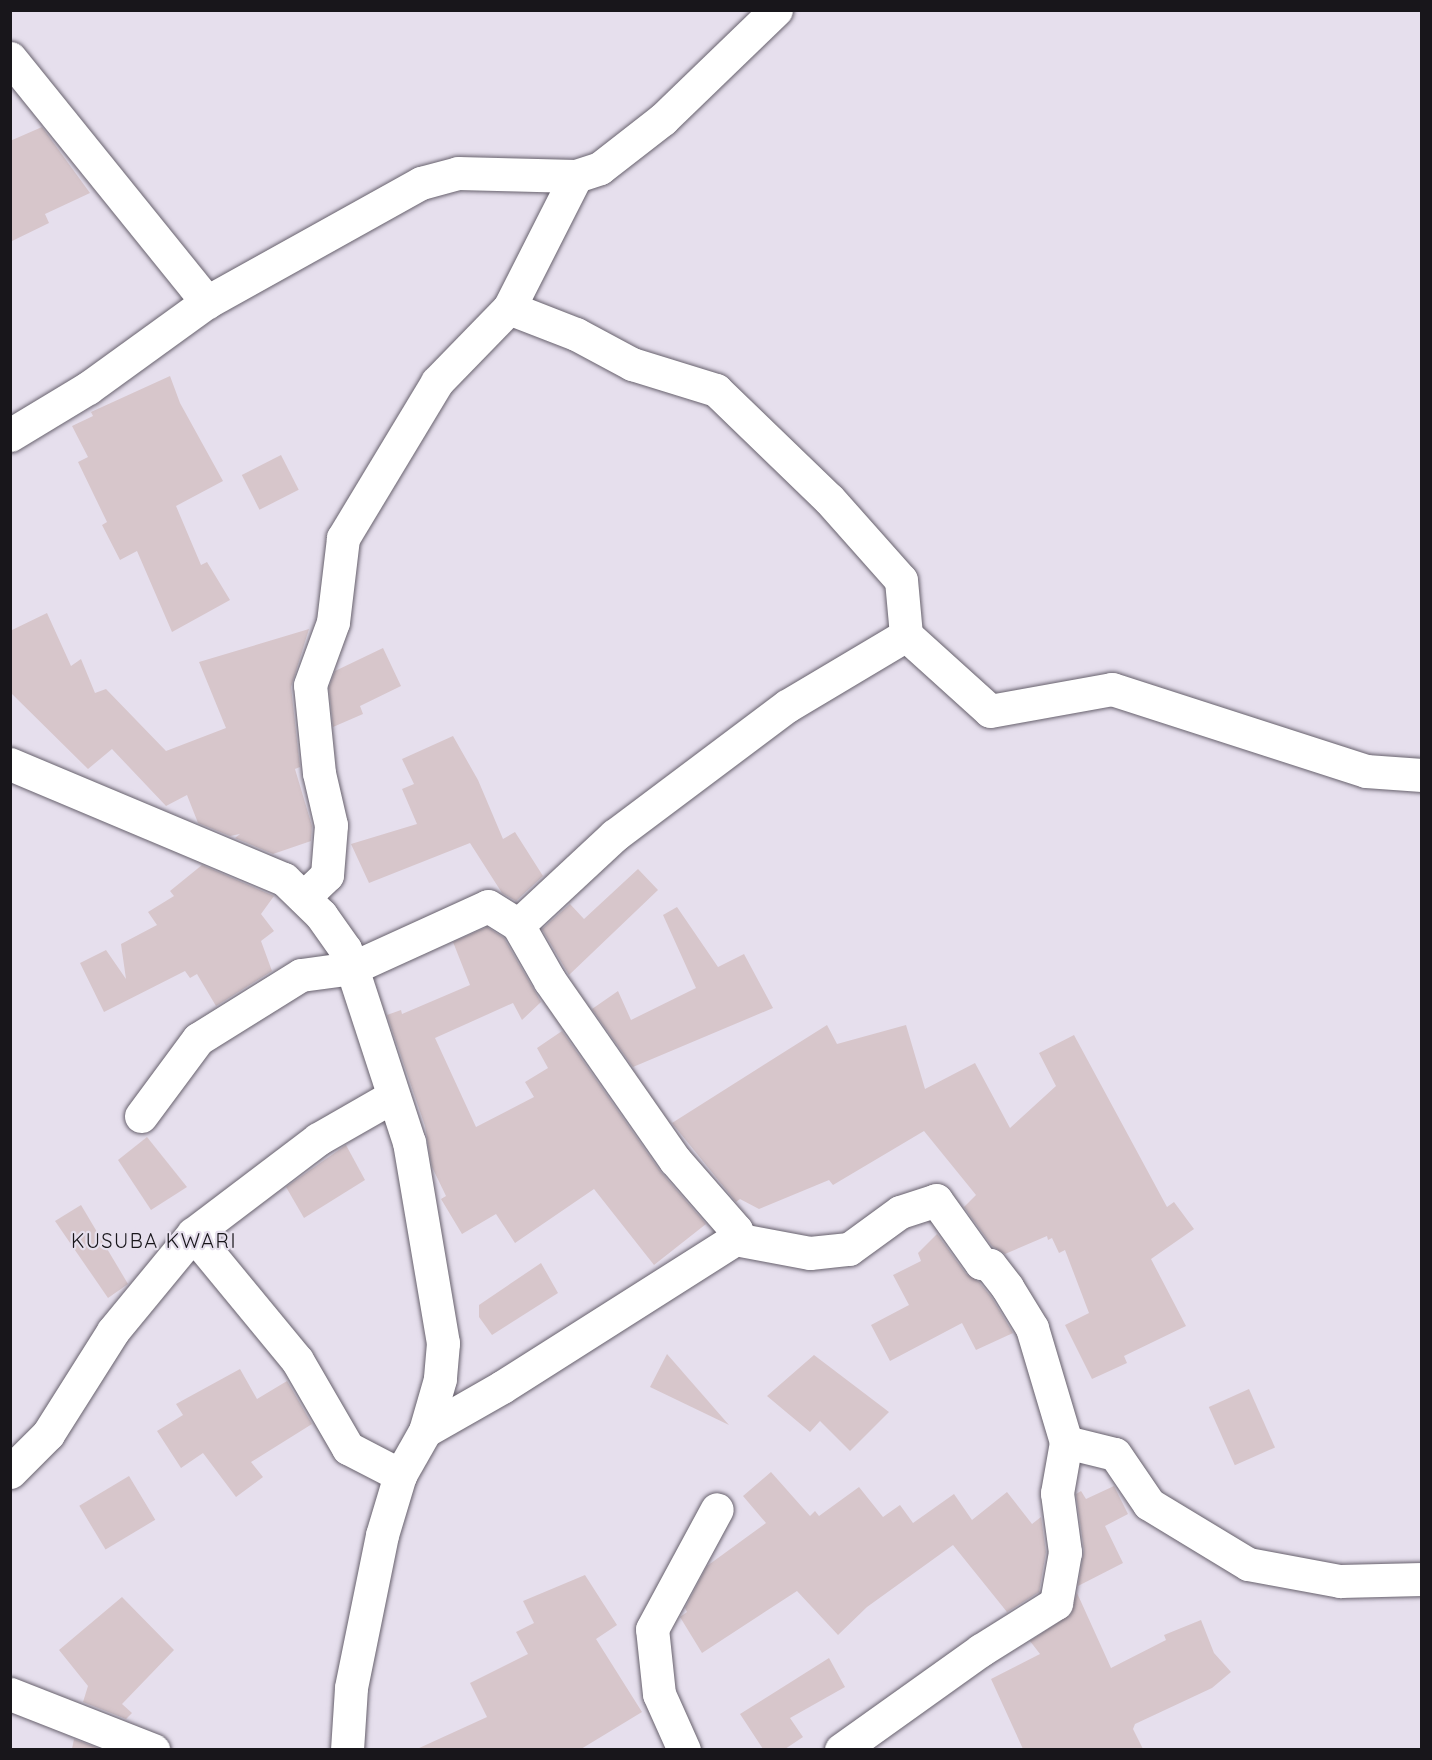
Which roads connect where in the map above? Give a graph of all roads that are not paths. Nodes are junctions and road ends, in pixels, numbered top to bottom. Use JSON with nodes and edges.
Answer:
{"nodes":[{"id":1,"x":776,"y":10,"type":"edge"},
{"id":2,"x":10,"y":58,"type":"edge"},
{"id":3,"x":576,"y":176,"type":"junction"},
{"id":4,"x":207,"y":302,"type":"junction"},
{"id":5,"x":509,"y":308,"type":"junction"},
{"id":6,"x":10,"y":435,"type":"edge"},
{"id":7,"x":906,"y":635,"type":"junction"},
{"id":8,"x":10,"y":764,"type":"edge"},
{"id":9,"x":1422,"y":776,"type":"edge"},
{"id":10,"x":304,"y":897,"type":"junction"},
{"id":11,"x":518,"y":926,"type":"junction"},
{"id":12,"x":352,"y":968,"type":"junction"},
{"id":13,"x":393,"y":1096,"type":"junction"},
{"id":14,"x":141,"y":1116,"type":"dead end"},
{"id":15,"x":193,"y":1234,"type":"junction"},
{"id":16,"x":735,"y":1239,"type":"junction"},
{"id":17,"x":425,"y":1431,"type":"junction"},
{"id":18,"x":1066,"y":1442,"type":"junction"},
{"id":19,"x":10,"y":1472,"type":"edge"},
{"id":20,"x":400,"y":1474,"type":"junction"},
{"id":21,"x":717,"y":1509,"type":"dead end"},
{"id":22,"x":1422,"y":1579,"type":"edge"},
{"id":23,"x":10,"y":1694,"type":"edge"},
{"id":24,"x":153,"y":1749,"type":"edge"},
{"id":25,"x":347,"y":1749,"type":"edge"},
{"id":26,"x":684,"y":1749,"type":"edge"},
{"id":27,"x":842,"y":1749,"type":"edge"}],
"edges":[{"from":1,"to":3,"type":"street"},
{"from":2,"to":4,"type":"street"},
{"from":3,"to":4,"type":"street"},
{"from":3,"to":5,"type":"street"},
{"from":4,"to":6,"type":"street"},
{"from":5,"to":7,"type":"street"},
{"from":5,"to":10,"type":"street"},
{"from":7,"to":9,"type":"street"},
{"from":7,"to":11,"type":"street"},
{"from":8,"to":10,"type":"street"},
{"from":10,"to":12,"type":"street"},
{"from":11,"to":12,"type":"street"},
{"from":11,"to":16,"type":"street"},
{"from":12,"to":13,"type":"street"},
{"from":12,"to":14,"type":"street"},
{"from":13,"to":15,"type":"street"},
{"from":13,"to":17,"type":"street"},
{"from":15,"to":19,"type":"street"},
{"from":15,"to":20,"type":"street"},
{"from":16,"to":17,"type":"street"},
{"from":16,"to":18,"type":"street"},
{"from":17,"to":20,"type":"street"},
{"from":18,"to":22,"type":"street"},
{"from":18,"to":27,"type":"street"},
{"from":20,"to":25,"type":"street"},
{"from":21,"to":26,"type":"street"},
{"from":23,"to":24,"type":"street"}]}
